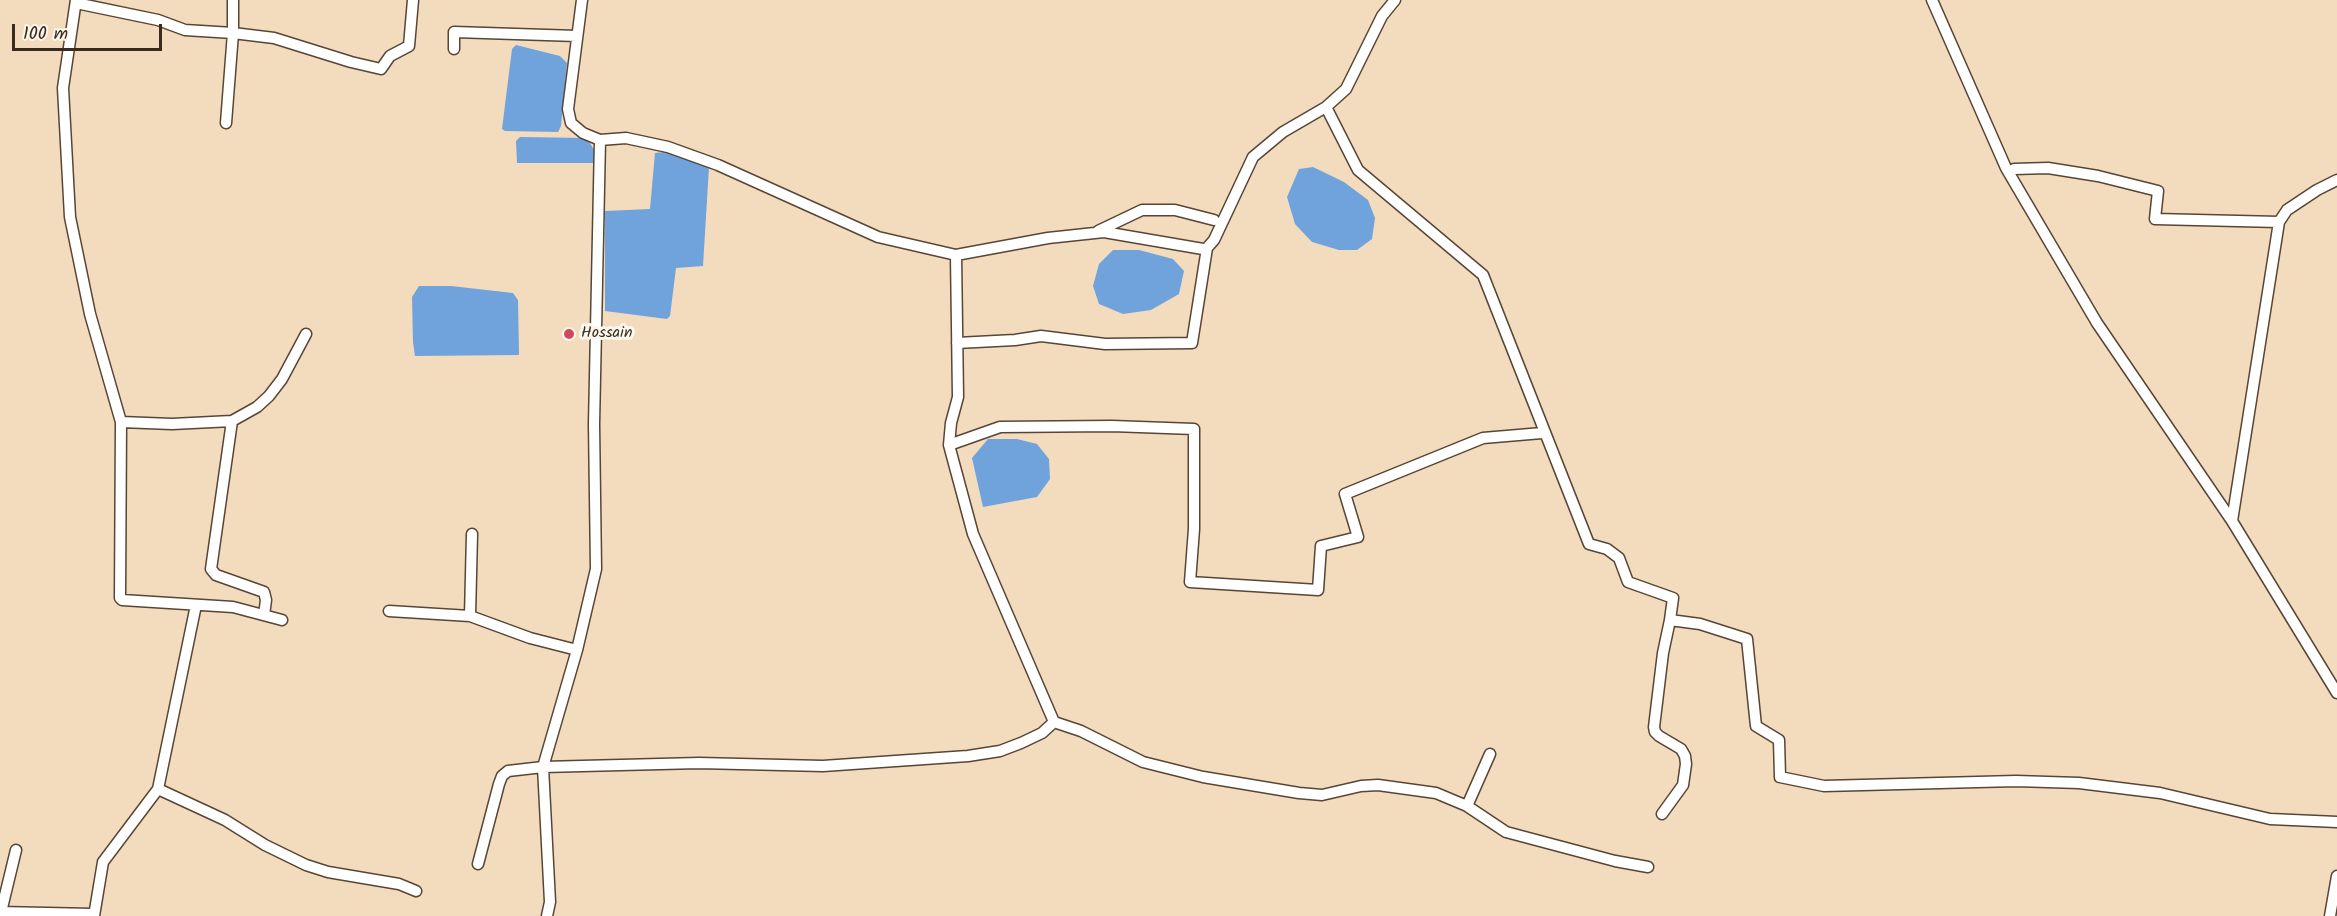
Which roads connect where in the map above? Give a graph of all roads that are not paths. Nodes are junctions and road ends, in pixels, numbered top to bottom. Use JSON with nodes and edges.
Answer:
{"nodes":[{"id":1,"x":233,"y":0,"type":"edge"},
{"id":2,"x":413,"y":0,"type":"edge"},
{"id":3,"x":582,"y":0,"type":"edge"},
{"id":4,"x":1395,"y":0,"type":"edge"},
{"id":5,"x":1932,"y":0,"type":"edge"},
{"id":6,"x":76,"y":1,"type":"edge"},
{"id":7,"x":233,"y":33,"type":"junction"},
{"id":8,"x":578,"y":36,"type":"junction"},
{"id":9,"x":454,"y":49,"type":"dead end"},
{"id":10,"x":1326,"y":107,"type":"junction"},
{"id":11,"x":226,"y":123,"type":"dead end"},
{"id":12,"x":600,"y":140,"type":"junction"},
{"id":13,"x":2014,"y":169,"type":"dead end"},
{"id":14,"x":2337,"y":180,"type":"edge"},
{"id":15,"x":1214,"y":220,"type":"dead end"},
{"id":16,"x":2279,"y":222,"type":"junction"},
{"id":17,"x":1092,"y":233,"type":"junction"},
{"id":18,"x":1208,"y":248,"type":"junction"},
{"id":19,"x":956,"y":255,"type":"junction"},
{"id":20,"x":306,"y":334,"type":"dead end"},
{"id":21,"x":957,"y":343,"type":"junction"},
{"id":22,"x":232,"y":421,"type":"junction"},
{"id":23,"x":121,"y":422,"type":"junction"},
{"id":24,"x":1542,"y":433,"type":"dead end"},
{"id":25,"x":949,"y":445,"type":"junction"},
{"id":26,"x":2232,"y":521,"type":"junction"},
{"id":27,"x":472,"y":534,"type":"dead end"},
{"id":28,"x":195,"y":605,"type":"junction"},
{"id":29,"x":389,"y":611,"type":"dead end"},
{"id":30,"x":264,"y":615,"type":"junction"},
{"id":31,"x":470,"y":616,"type":"junction"},
{"id":32,"x":282,"y":620,"type":"dead end"},
{"id":33,"x":1670,"y":620,"type":"junction"},
{"id":34,"x":577,"y":650,"type":"junction"},
{"id":35,"x":2337,"y":693,"type":"edge"},
{"id":36,"x":1054,"y":722,"type":"junction"},
{"id":37,"x":1490,"y":754,"type":"dead end"},
{"id":38,"x":543,"y":767,"type":"junction"},
{"id":39,"x":158,"y":789,"type":"junction"},
{"id":40,"x":1467,"y":806,"type":"junction"},
{"id":41,"x":1662,"y":814,"type":"dead end"},
{"id":42,"x":2337,"y":822,"type":"edge"},
{"id":43,"x":16,"y":850,"type":"dead end"},
{"id":44,"x":478,"y":864,"type":"dead end"},
{"id":45,"x":1648,"y":867,"type":"dead end"},
{"id":46,"x":2337,"y":876,"type":"edge"},
{"id":47,"x":416,"y":891,"type":"dead end"},
{"id":48,"x":1,"y":912,"type":"edge"},
{"id":49,"x":93,"y":915,"type":"edge"},
{"id":50,"x":547,"y":916,"type":"edge"},
{"id":51,"x":2330,"y":916,"type":"edge"}],
"edges":[{"from":1,"to":7,"type":"street"},
{"from":2,"to":7,"type":"street"},
{"from":3,"to":8,"type":"street"},
{"from":4,"to":10,"type":"street"},
{"from":5,"to":26,"type":"street"},
{"from":6,"to":7,"type":"street"},
{"from":6,"to":23,"type":"street"},
{"from":7,"to":11,"type":"street"},
{"from":8,"to":9,"type":"street"},
{"from":8,"to":12,"type":"street"},
{"from":10,"to":18,"type":"street"},
{"from":10,"to":33,"type":"street"},
{"from":12,"to":19,"type":"street"},
{"from":12,"to":34,"type":"street"},
{"from":13,"to":16,"type":"street"},
{"from":14,"to":16,"type":"street"},
{"from":15,"to":17,"type":"street"},
{"from":16,"to":26,"type":"street"},
{"from":17,"to":18,"type":"street"},
{"from":17,"to":19,"type":"street"},
{"from":18,"to":21,"type":"street"},
{"from":19,"to":21,"type":"street"},
{"from":20,"to":22,"type":"street"},
{"from":21,"to":25,"type":"street"},
{"from":22,"to":23,"type":"street"},
{"from":22,"to":30,"type":"street"},
{"from":23,"to":28,"type":"street"},
{"from":24,"to":25,"type":"street"},
{"from":25,"to":36,"type":"street"},
{"from":26,"to":35,"type":"street"},
{"from":27,"to":31,"type":"street"},
{"from":28,"to":30,"type":"street"},
{"from":28,"to":39,"type":"street"},
{"from":29,"to":31,"type":"street"},
{"from":30,"to":32,"type":"street"},
{"from":31,"to":34,"type":"street"},
{"from":33,"to":41,"type":"street"},
{"from":33,"to":42,"type":"street"},
{"from":34,"to":38,"type":"street"},
{"from":36,"to":38,"type":"street"},
{"from":36,"to":40,"type":"street"},
{"from":37,"to":40,"type":"street"},
{"from":38,"to":44,"type":"street"},
{"from":38,"to":50,"type":"street"},
{"from":39,"to":47,"type":"street"},
{"from":39,"to":49,"type":"street"},
{"from":40,"to":45,"type":"street"},
{"from":43,"to":48,"type":"street"},
{"from":46,"to":51,"type":"street"},
{"from":48,"to":49,"type":"street"}]}
